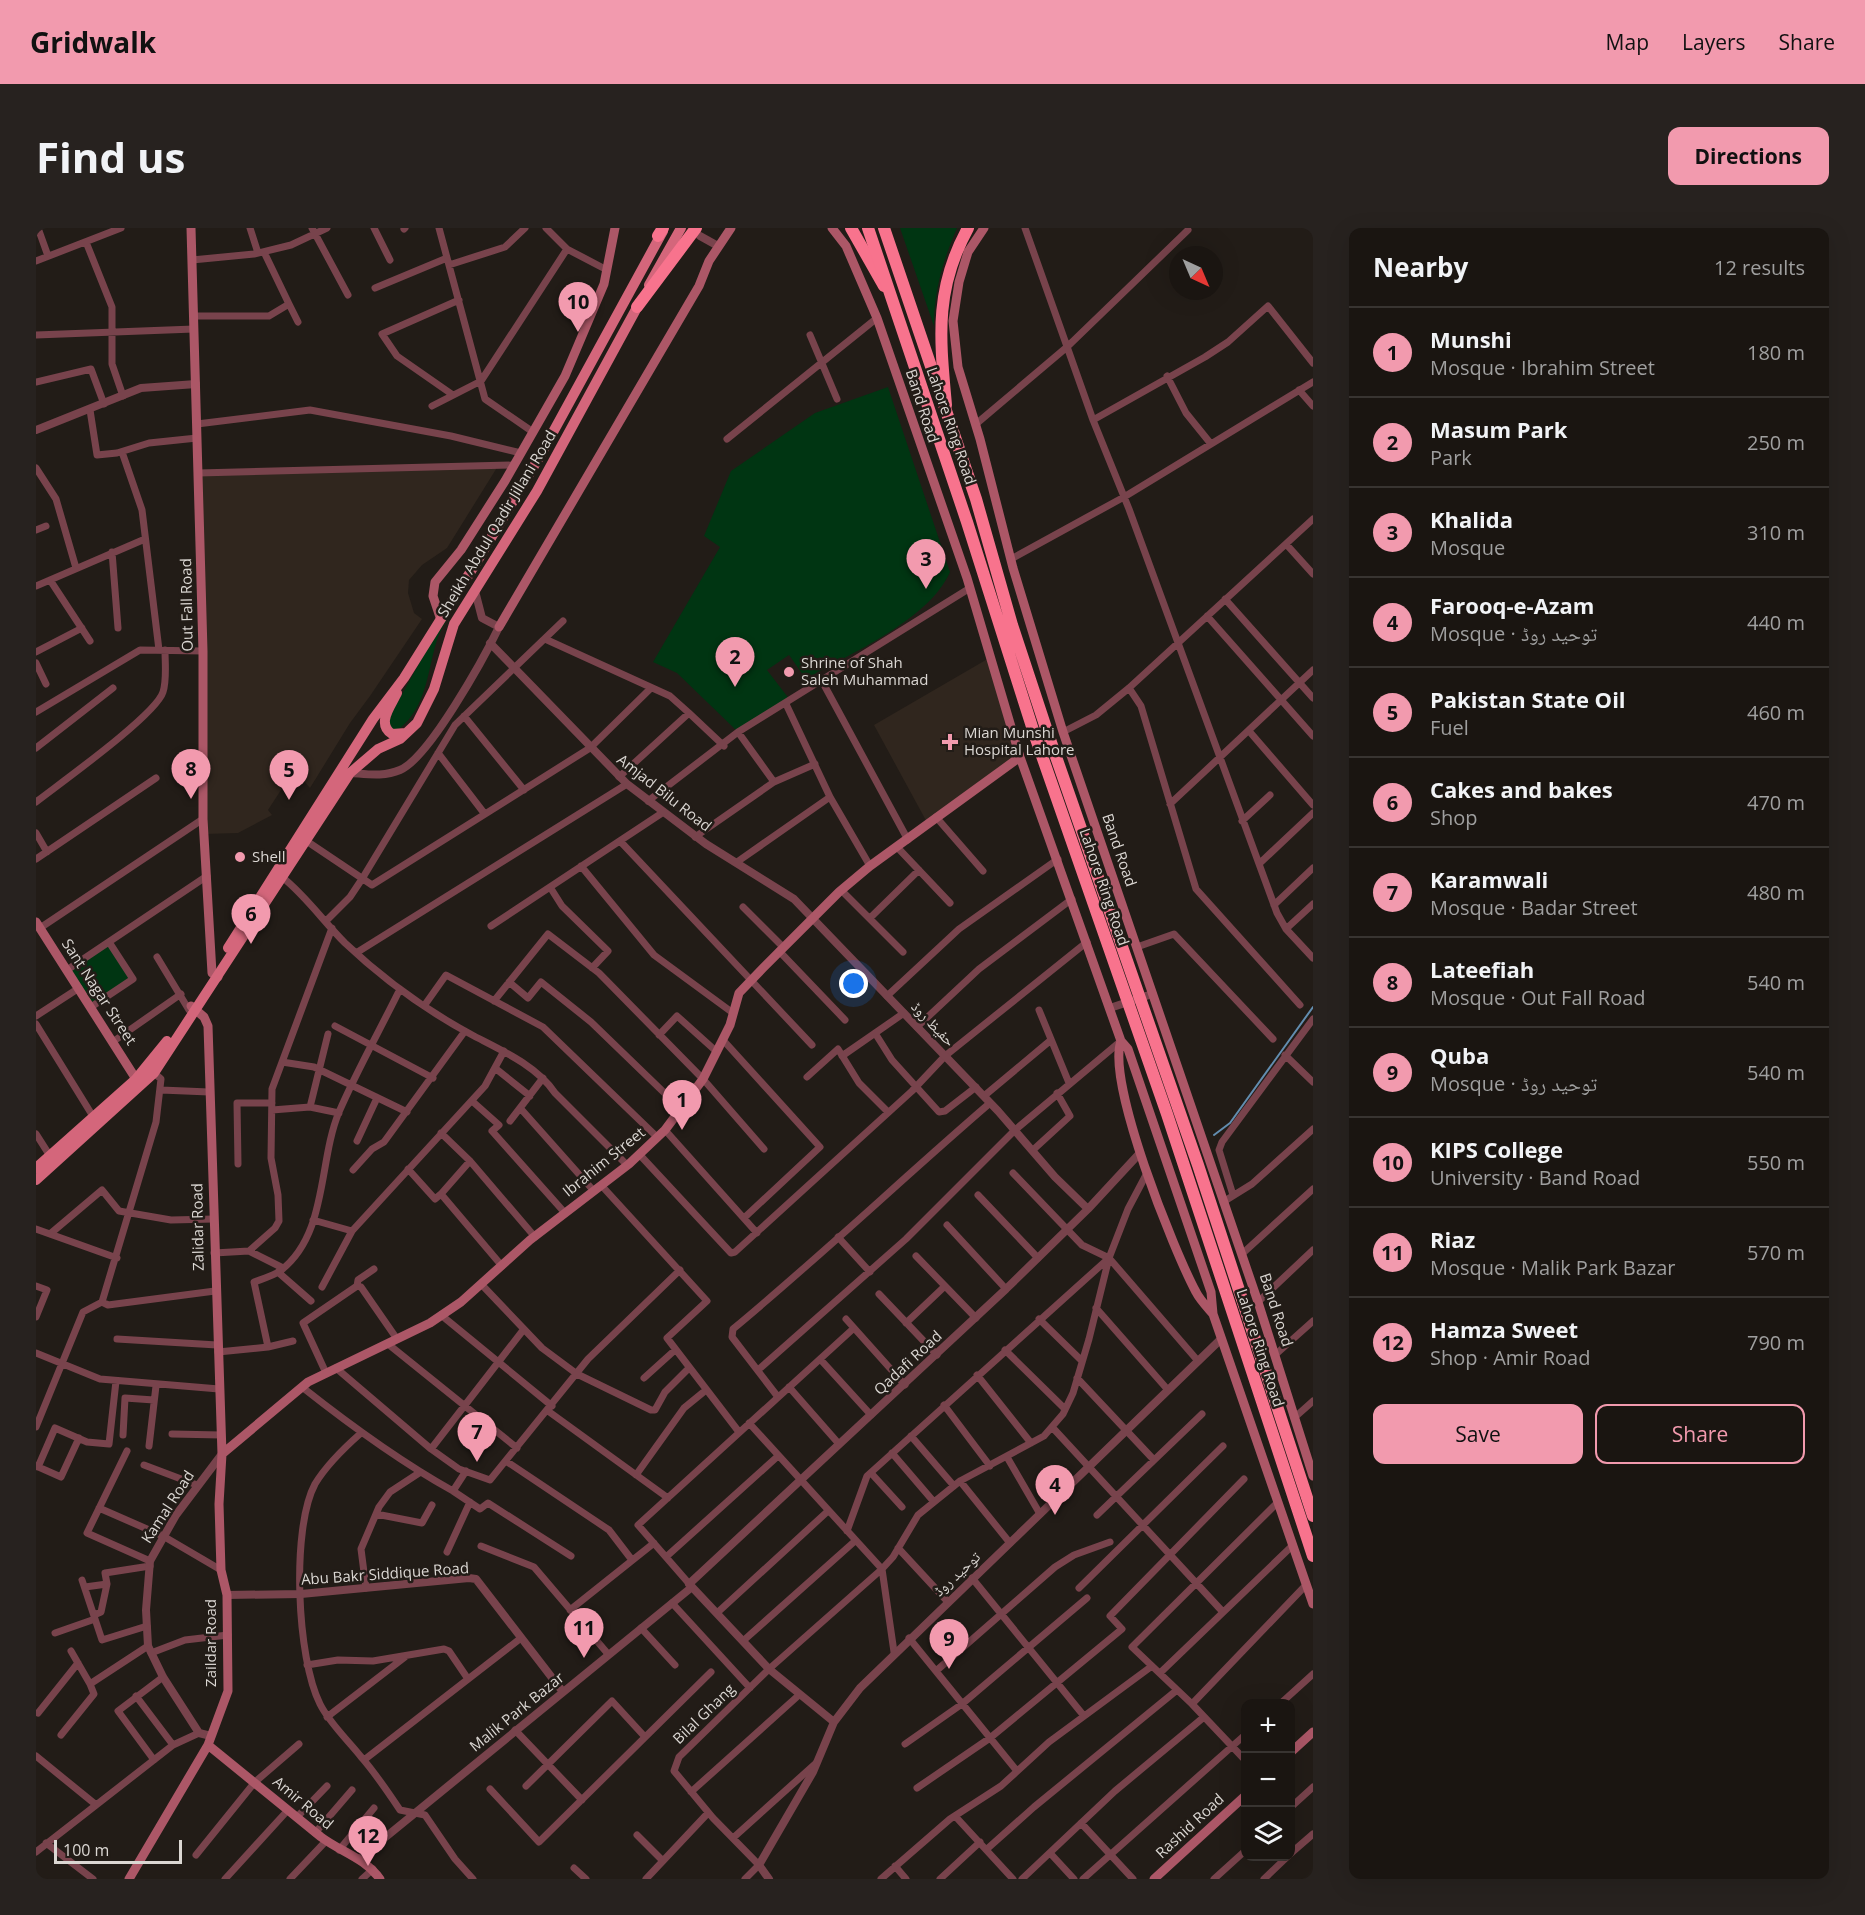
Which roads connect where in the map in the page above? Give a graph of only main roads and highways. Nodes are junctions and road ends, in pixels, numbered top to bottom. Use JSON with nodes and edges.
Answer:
{"nodes":[{"id":1,"x":191,"y":228,"type":"edge"},
{"id":2,"x":615,"y":228,"type":"edge"},
{"id":3,"x":681,"y":228,"type":"edge"},
{"id":4,"x":731,"y":228,"type":"edge"},
{"id":5,"x":832,"y":228,"type":"edge"},
{"id":6,"x":851,"y":228,"type":"edge"},
{"id":7,"x":868,"y":228,"type":"edge"},
{"id":8,"x":884,"y":228,"type":"edge"},
{"id":9,"x":968,"y":228,"type":"edge"},
{"id":10,"x":984,"y":228,"type":"edge"},
{"id":11,"x":662,"y":231,"type":"edge"},
{"id":12,"x":698,"y":232,"type":"edge"},
{"id":13,"x":895,"y":305,"type":"junction"},
{"id":14,"x":637,"y":307,"type":"junction"},
{"id":15,"x":946,"y":407,"type":"junction"},
{"id":16,"x":440,"y":617,"type":"junction"},
{"id":17,"x":498,"y":627,"type":"road end"},
{"id":18,"x":404,"y":678,"type":"junction"},
{"id":19,"x":407,"y":733,"type":"junction"},
{"id":20,"x":1020,"y":758,"type":"junction"},
{"id":21,"x":38,"y":925,"type":"edge"},
{"id":22,"x":215,"y":975,"type":"junction"},
{"id":23,"x":192,"y":1009,"type":"junction"},
{"id":24,"x":1121,"y":1041,"type":"junction"},
{"id":25,"x":136,"y":1079,"type":"junction"},
{"id":26,"x":36,"y":1168,"type":"edge"},
{"id":27,"x":36,"y":1180,"type":"edge"},
{"id":28,"x":1213,"y":1314,"type":"junction"},
{"id":29,"x":222,"y":1454,"type":"junction"},
{"id":30,"x":1313,"y":1476,"type":"edge"},
{"id":31,"x":1313,"y":1516,"type":"edge"},
{"id":32,"x":1313,"y":1556,"type":"edge"},
{"id":33,"x":1313,"y":1604,"type":"edge"},
{"id":34,"x":1313,"y":1732,"type":"edge"},
{"id":35,"x":210,"y":1740,"type":"junction"},
{"id":36,"x":1295,"y":1748,"type":"edge"},
{"id":37,"x":1241,"y":1799,"type":"edge"},
{"id":38,"x":129,"y":1879,"type":"edge"},
{"id":39,"x":381,"y":1879,"type":"edge"},
{"id":40,"x":1154,"y":1879,"type":"edge"}],
"edges":[{"from":1,"to":22,"type":"main road","name":"Out Fall Road"},
{"from":2,"to":16,"type":"main road"},
{"from":3,"to":14,"type":"main road","name":"Sheikh Abdul Qadir Jillani Road"},
{"from":4,"to":17,"type":"main road"},
{"from":5,"to":20,"type":"main road","name":"Band Road"},
{"from":6,"to":13,"type":"highway"},
{"from":7,"to":13,"type":"highway","name":"Lahore Ring Road","bridge":true},
{"from":8,"to":15,"type":"highway","name":"Lahore Ring Road","bridge":true},
{"from":9,"to":15,"type":"highway"},
{"from":10,"to":30,"type":"main road","name":"Band Road"},
{"from":11,"to":16,"type":"main road","name":"Sheikh Abdul Qadir Jillani Road"},
{"from":12,"to":14,"type":"highway"},
{"from":13,"to":32,"type":"highway","name":"Lahore Ring Road","bridge":true},
{"from":14,"to":19,"type":"main road","name":"Sheikh Abdul Qadir Jillani Road"},
{"from":15,"to":31,"type":"highway","name":"Lahore Ring Road","bridge":true},
{"from":16,"to":18,"type":"main road","name":"Sheikh Abdul Qadir Jillani Road"},
{"from":18,"to":19,"type":"main road"},
{"from":18,"to":22,"type":"main road","name":"Sheikh Abdul Qadir Jillani Road"},
{"from":19,"to":22,"type":"main road","name":"Sheikh Abdul Qadir Jillani Road"},
{"from":20,"to":24,"type":"main road","name":"Band Road"},
{"from":20,"to":29,"type":"main road","name":"Ibrahim Street"},
{"from":21,"to":25,"type":"main road","name":"Sant Nagar Street"},
{"from":22,"to":23,"type":"main road","name":"Sheikh Abdul Qadir Jillani Road"},
{"from":23,"to":25,"type":"main road","name":"Sheikh Abdul Qadir Jillani Road"},
{"from":23,"to":27,"type":"main road","name":"Sheikh Abdul Qadir Jillani Road"},
{"from":23,"to":29,"type":"main road","name":"Zalidar Road"},
{"from":24,"to":28,"type":"main road","name":"Band Road"},
{"from":24,"to":28,"type":"main road","name":"Band Road"},
{"from":25,"to":26,"type":"main road","name":"Sheikh Abdul Qadir Jillani Road"},
{"from":28,"to":33,"type":"main road","name":"Band Road"},
{"from":29,"to":35,"type":"main road","name":"Zaildar Road"},
{"from":34,"to":36,"type":"main road"},
{"from":35,"to":38,"type":"main road","name":"Zaildar Road"},
{"from":35,"to":39,"type":"main road","name":"Amir Road"},
{"from":37,"to":40,"type":"main road","name":"Rashid Road"}]}
